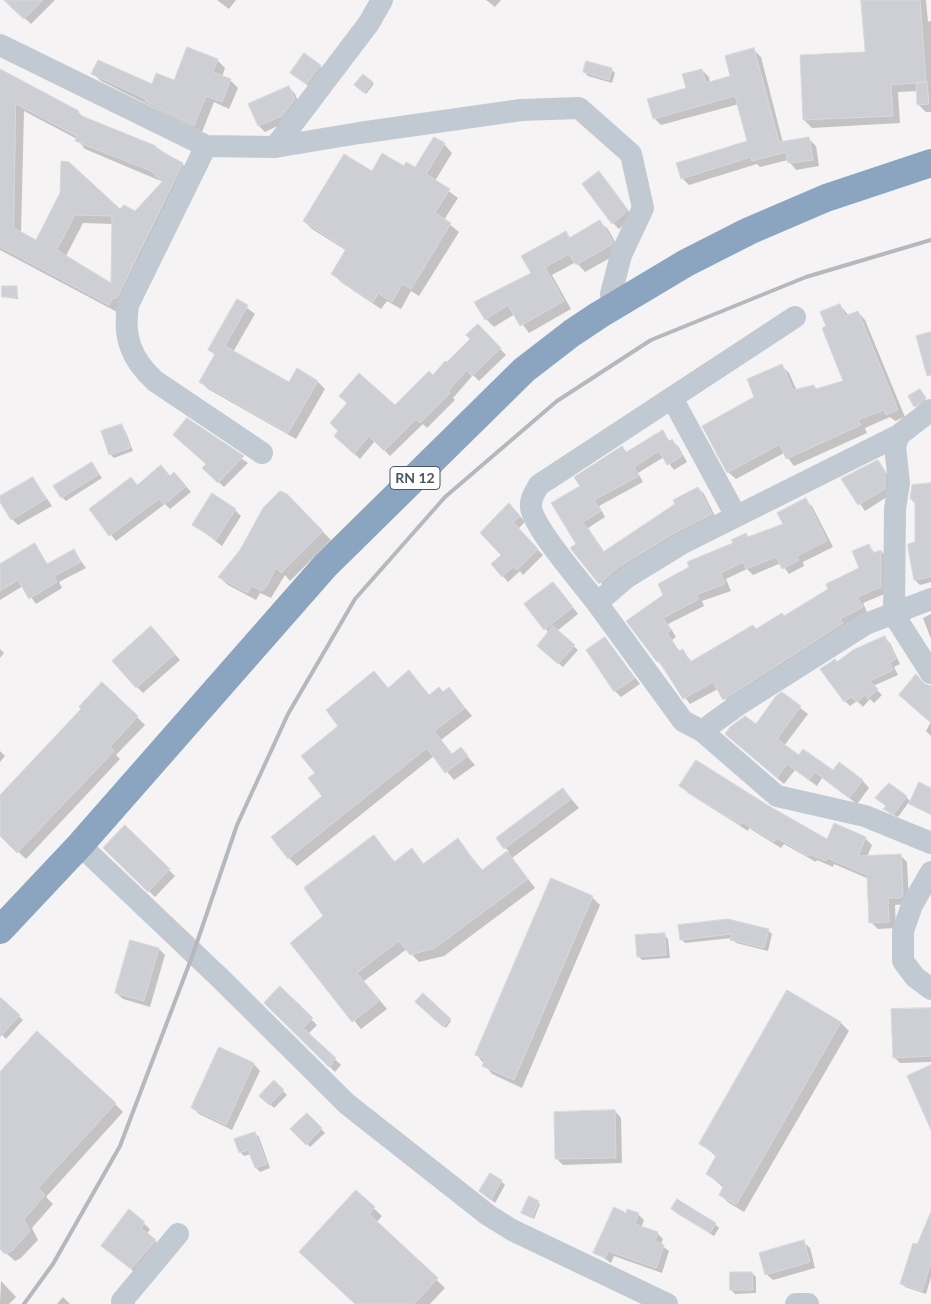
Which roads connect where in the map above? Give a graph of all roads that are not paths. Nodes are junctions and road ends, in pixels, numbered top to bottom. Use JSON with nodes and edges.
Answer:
{"nodes":[{"id":1,"x":382,"y":0,"type":"edge"},
{"id":2,"x":0,"y":45,"type":"edge"},
{"id":3,"x":206,"y":146,"type":"junction"},
{"id":4,"x":275,"y":147,"type":"junction"},
{"id":5,"x":931,"y":147,"type":"edge"},
{"id":6,"x":931,"y":163,"type":"edge"},
{"id":7,"x":612,"y":294,"type":"junction"},
{"id":8,"x":795,"y":316,"type":"dead end"},
{"id":9,"x":672,"y":398,"type":"junction"},
{"id":10,"x":931,"y":410,"type":"edge"},
{"id":11,"x":899,"y":435,"type":"junction"},
{"id":12,"x":262,"y":453,"type":"dead end"},
{"id":13,"x":736,"y":516,"type":"junction"},
{"id":14,"x":931,"y":599,"type":"edge"},
{"id":15,"x":597,"y":603,"type":"junction"},
{"id":16,"x":894,"y":615,"type":"junction"},
{"id":17,"x":931,"y":673,"type":"edge"},
{"id":18,"x":702,"y":731,"type":"junction"},
{"id":19,"x":931,"y":843,"type":"edge"},
{"id":20,"x":80,"y":845,"type":"junction"},
{"id":21,"x":931,"y":872,"type":"edge"},
{"id":22,"x":0,"y":905,"type":"edge"},
{"id":23,"x":0,"y":930,"type":"edge"},
{"id":24,"x":931,"y":989,"type":"edge"},
{"id":25,"x":178,"y":1234,"type":"dead end"},
{"id":26,"x":124,"y":1304,"type":"edge"},
{"id":27,"x":667,"y":1304,"type":"edge"},
{"id":28,"x":796,"y":1304,"type":"edge"},
{"id":29,"x":808,"y":1304,"type":"edge"}],
"edges":[{"from":1,"to":4,"type":"street"},
{"from":2,"to":3,"type":"street"},
{"from":3,"to":4,"type":"street"},
{"from":3,"to":12,"type":"street"},
{"from":4,"to":7,"type":"street"},
{"from":5,"to":7,"type":"highway","number":"RN 12"},
{"from":6,"to":20,"type":"highway","number":"RN 12"},
{"from":7,"to":22,"type":"highway","number":"RN 12"},
{"from":8,"to":9,"type":"street"},
{"from":9,"to":13,"type":"street"},
{"from":9,"to":15,"type":"street"},
{"from":10,"to":11,"type":"street"},
{"from":11,"to":13,"type":"street"},
{"from":11,"to":16,"type":"street"},
{"from":13,"to":15,"type":"street"},
{"from":14,"to":16,"type":"street"},
{"from":15,"to":18,"type":"street"},
{"from":16,"to":17,"type":"street"},
{"from":16,"to":18,"type":"street"},
{"from":18,"to":19,"type":"street"},
{"from":20,"to":23,"type":"highway","number":"RN 12"},
{"from":20,"to":27,"type":"street"},
{"from":21,"to":24,"type":"street"},
{"from":25,"to":26,"type":"street"},
{"from":28,"to":29,"type":"street"}]}
